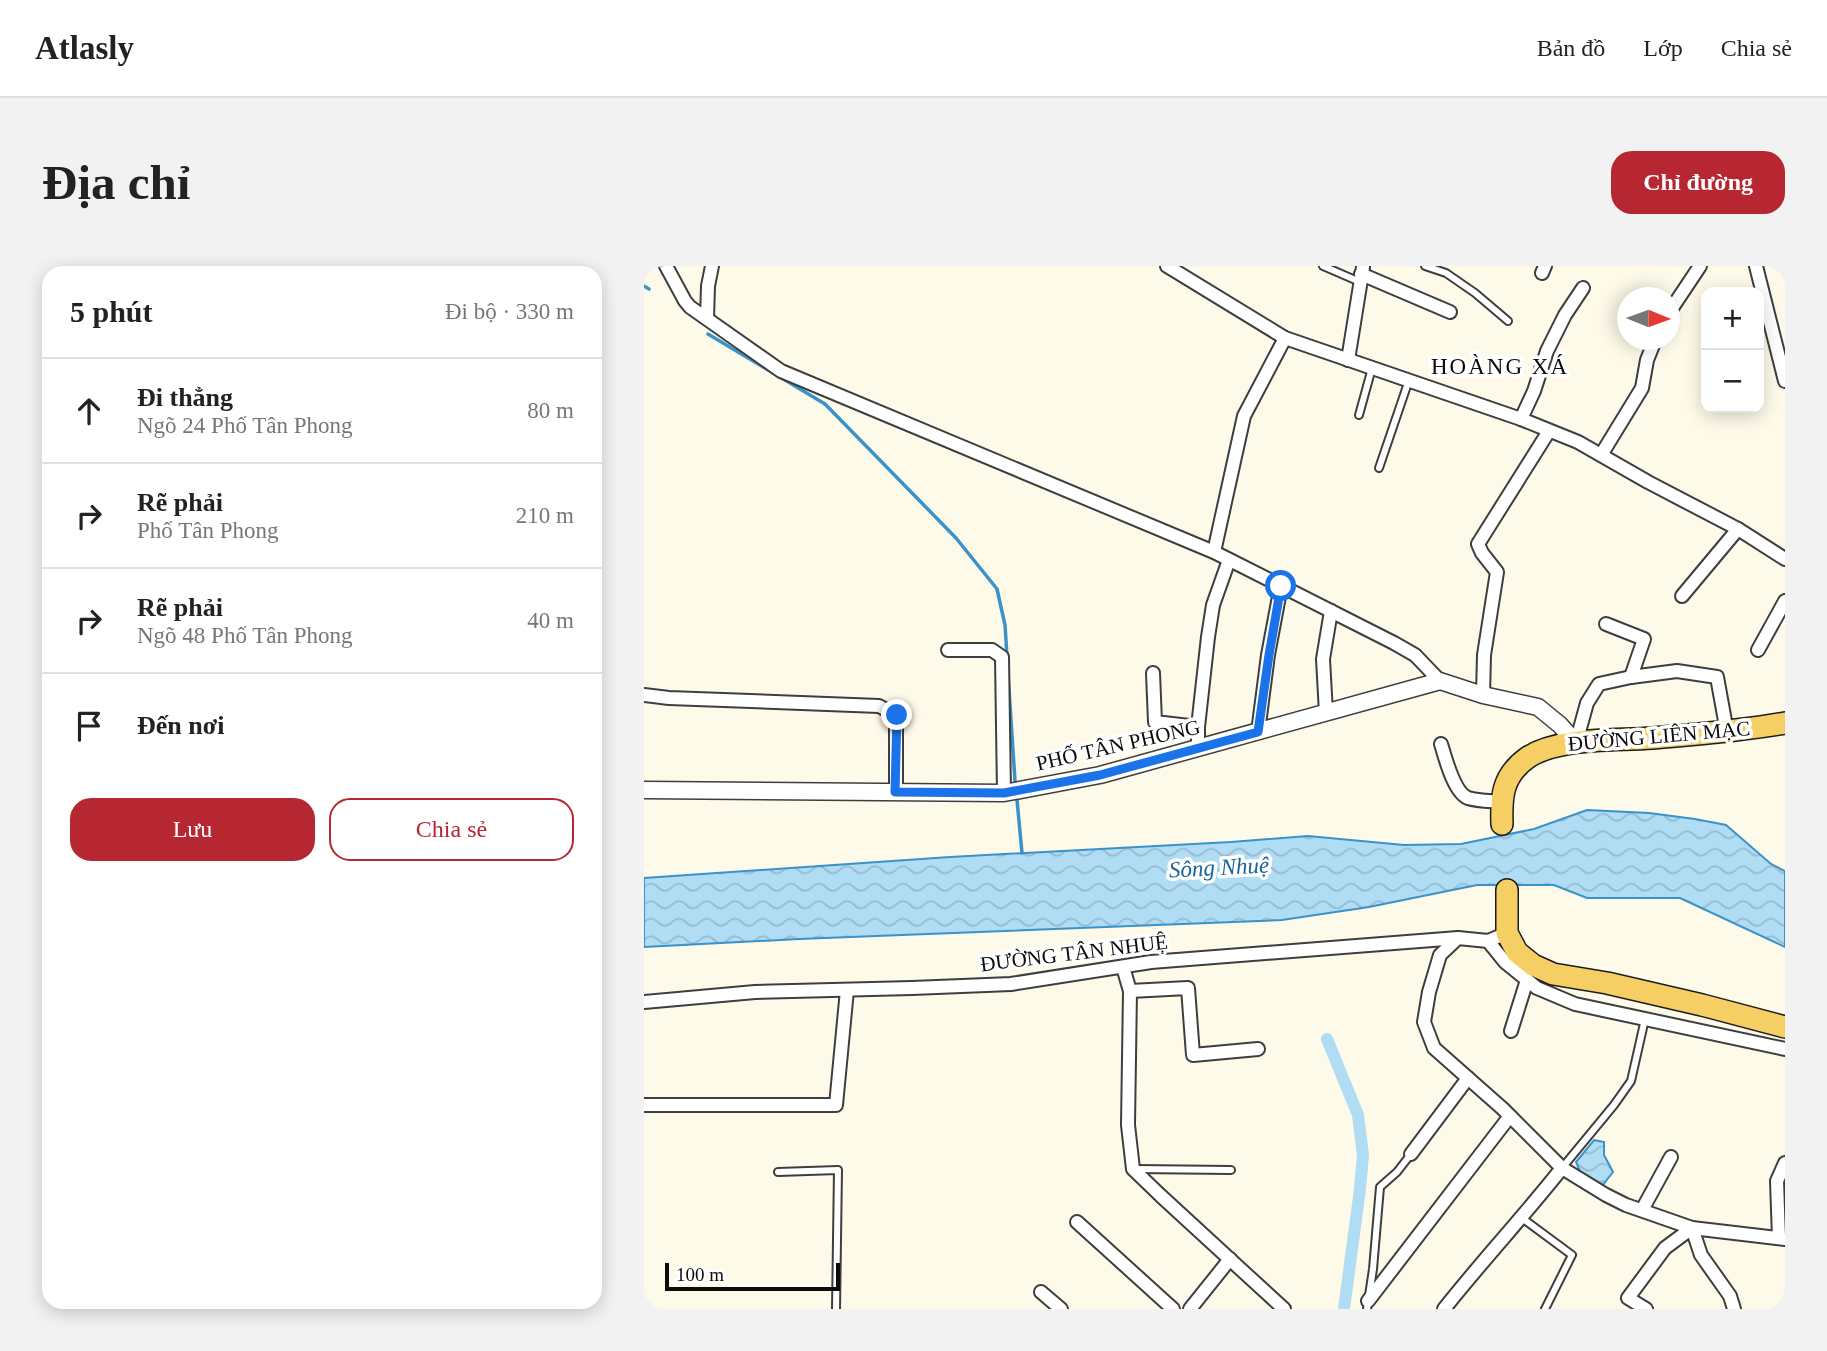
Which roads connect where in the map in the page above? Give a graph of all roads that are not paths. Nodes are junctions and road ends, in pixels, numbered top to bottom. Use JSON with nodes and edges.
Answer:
{"nodes":[{"id":1,"x":666,"y":266,"type":"edge"},
{"id":2,"x":712,"y":266,"type":"edge"},
{"id":3,"x":1167,"y":266,"type":"edge"},
{"id":4,"x":1323,"y":266,"type":"edge"},
{"id":5,"x":1425,"y":266,"type":"edge"},
{"id":6,"x":1700,"y":266,"type":"edge"},
{"id":7,"x":1756,"y":266,"type":"edge"},
{"id":8,"x":1362,"y":274,"type":"edge"},
{"id":9,"x":1583,"y":288,"type":"dead end"},
{"id":10,"x":1680,"y":296,"type":"edge"},
{"id":11,"x":1450,"y":312,"type":"dead end"},
{"id":12,"x":707,"y":318,"type":"junction"},
{"id":13,"x":1508,"y":321,"type":"dead end"},
{"id":14,"x":1285,"y":338,"type":"junction"},
{"id":15,"x":1652,"y":350,"type":"edge"},
{"id":16,"x":1348,"y":360,"type":"junction"},
{"id":17,"x":1372,"y":368,"type":"junction"},
{"id":18,"x":1409,"y":380,"type":"junction"},
{"id":19,"x":1785,"y":381,"type":"edge"},
{"id":20,"x":1359,"y":415,"type":"dead end"},
{"id":21,"x":1521,"y":419,"type":"junction"},
{"id":22,"x":1549,"y":431,"type":"junction"},
{"id":23,"x":1601,"y":455,"type":"junction"},
{"id":24,"x":1379,"y":468,"type":"dead end"},
{"id":25,"x":1738,"y":529,"type":"junction"},
{"id":26,"x":1214,"y":552,"type":"junction"},
{"id":27,"x":1785,"y":559,"type":"edge"},
{"id":28,"x":1229,"y":560,"type":"junction"},
{"id":29,"x":1281,"y":586,"type":"junction"},
{"id":30,"x":1682,"y":596,"type":"dead end"},
{"id":31,"x":1785,"y":601,"type":"edge"},
{"id":32,"x":1331,"y":611,"type":"junction"},
{"id":33,"x":1606,"y":624,"type":"dead end"},
{"id":34,"x":948,"y":650,"type":"dead end"},
{"id":35,"x":1758,"y":650,"type":"dead end"},
{"id":36,"x":1153,"y":673,"type":"dead end"},
{"id":37,"x":1631,"y":677,"type":"junction"},
{"id":38,"x":1440,"y":681,"type":"junction"},
{"id":39,"x":644,"y":695,"type":"edge"},
{"id":40,"x":1483,"y":695,"type":"junction"},
{"id":41,"x":1326,"y":713,"type":"junction"},
{"id":42,"x":1785,"y":723,"type":"edge"},
{"id":43,"x":1198,"y":727,"type":"junction"},
{"id":44,"x":1258,"y":732,"type":"junction"},
{"id":45,"x":1727,"y":732,"type":"junction"},
{"id":46,"x":1576,"y":743,"type":"junction"},
{"id":47,"x":1441,"y":744,"type":"dead end"},
{"id":48,"x":1198,"y":748,"type":"junction"},
{"id":49,"x":644,"y":790,"type":"edge"},
{"id":50,"x":895,"y":792,"type":"junction"},
{"id":51,"x":1004,"y":793,"type":"junction"},
{"id":52,"x":1501,"y":802,"type":"junction"},
{"id":53,"x":1502,"y":824,"type":"dead end"},
{"id":54,"x":1507,"y":890,"type":"dead end"},
{"id":55,"x":1458,"y":937,"type":"junction"},
{"id":56,"x":1498,"y":937,"type":"junction"},
{"id":57,"x":1123,"y":967,"type":"junction"},
{"id":58,"x":1527,"y":980,"type":"junction"},
{"id":59,"x":847,"y":990,"type":"junction"},
{"id":60,"x":1130,"y":991,"type":"junction"},
{"id":61,"x":644,"y":1002,"type":"edge"},
{"id":62,"x":1644,"y":1019,"type":"junction"},
{"id":63,"x":1785,"y":1027,"type":"edge"},
{"id":64,"x":1511,"y":1031,"type":"dead end"},
{"id":65,"x":1258,"y":1049,"type":"dead end"},
{"id":66,"x":1785,"y":1049,"type":"edge"},
{"id":67,"x":1468,"y":1078,"type":"junction"},
{"id":68,"x":644,"y":1105,"type":"edge"},
{"id":69,"x":1510,"y":1116,"type":"junction"},
{"id":70,"x":1411,"y":1154,"type":"joint"},
{"id":71,"x":1671,"y":1157,"type":"dead end"},
{"id":72,"x":1785,"y":1163,"type":"edge"},
{"id":73,"x":1562,"y":1168,"type":"junction"},
{"id":74,"x":1133,"y":1169,"type":"junction"},
{"id":75,"x":1231,"y":1170,"type":"dead end"},
{"id":76,"x":778,"y":1172,"type":"dead end"},
{"id":77,"x":1642,"y":1210,"type":"junction"},
{"id":78,"x":1522,"y":1218,"type":"junction"},
{"id":79,"x":1077,"y":1222,"type":"dead end"},
{"id":80,"x":1692,"y":1228,"type":"junction"},
{"id":81,"x":1782,"y":1238,"type":"edge"},
{"id":82,"x":1230,"y":1259,"type":"junction"},
{"id":83,"x":1041,"y":1292,"type":"dead end"},
{"id":84,"x":1367,"y":1305,"type":"edge"},
{"id":85,"x":836,"y":1309,"type":"edge"},
{"id":86,"x":1060,"y":1309,"type":"edge"},
{"id":87,"x":1172,"y":1309,"type":"edge"},
{"id":88,"x":1190,"y":1309,"type":"edge"},
{"id":89,"x":1284,"y":1309,"type":"edge"},
{"id":90,"x":1444,"y":1309,"type":"edge"},
{"id":91,"x":1545,"y":1309,"type":"edge"},
{"id":92,"x":1646,"y":1309,"type":"edge"},
{"id":93,"x":1734,"y":1309,"type":"edge"}],
"edges":[{"from":1,"to":12,"type":"street"},
{"from":2,"to":12,"type":"street"},
{"from":3,"to":14,"type":"street"},
{"from":4,"to":8,"type":"lane"},
{"from":5,"to":13,"type":"lane"},
{"from":6,"to":10,"type":"street"},
{"from":7,"to":19,"type":"street"},
{"from":8,"to":11,"type":"street"},
{"from":8,"to":16,"type":"street"},
{"from":9,"to":21,"type":"street"},
{"from":12,"to":26,"type":"street"},
{"from":14,"to":16,"type":"street"},
{"from":14,"to":26,"type":"street"},
{"from":15,"to":23,"type":"street"},
{"from":16,"to":17,"type":"street"},
{"from":17,"to":18,"type":"street"},
{"from":17,"to":20,"type":"lane"},
{"from":18,"to":21,"type":"street"},
{"from":18,"to":24,"type":"lane"},
{"from":21,"to":22,"type":"street"},
{"from":22,"to":23,"type":"street"},
{"from":22,"to":40,"type":"street"},
{"from":23,"to":25,"type":"street"},
{"from":25,"to":27,"type":"street"},
{"from":25,"to":30,"type":"street"},
{"from":26,"to":28,"type":"street"},
{"from":28,"to":29,"type":"street"},
{"from":28,"to":43,"type":"street"},
{"from":29,"to":32,"type":"street"},
{"from":29,"to":44,"type":"street"},
{"from":31,"to":35,"type":"street"},
{"from":32,"to":38,"type":"street"},
{"from":32,"to":41,"type":"street"},
{"from":33,"to":37,"type":"street"},
{"from":34,"to":51,"type":"street"},
{"from":36,"to":43,"type":"street"},
{"from":37,"to":45,"type":"street"},
{"from":37,"to":46,"type":"street"},
{"from":38,"to":40,"type":"street"},
{"from":38,"to":41,"type":"street","name":"PHỐ TÂN PHONG"},
{"from":39,"to":50,"type":"street"},
{"from":40,"to":46,"type":"street"},
{"from":41,"to":44,"type":"street","name":"PHỐ TÂN PHONG"},
{"from":42,"to":45,"type":"main road","name":"ĐƯỜNG LIÊN MẠC"},
{"from":43,"to":48,"type":"street"},
{"from":44,"to":48,"type":"street","name":"PHỐ TÂN PHONG"},
{"from":45,"to":46,"type":"main road","name":"ĐƯỜNG LIÊN MẠC"},
{"from":46,"to":52,"type":"main road","name":"ĐƯỜNG LIÊN MẠC"},
{"from":47,"to":52,"type":"street"},
{"from":48,"to":51,"type":"street","name":"PHỐ TÂN PHONG"},
{"from":49,"to":50,"type":"street","name":"PHỐ TÂN PHONG"},
{"from":50,"to":51,"type":"street","name":"PHỐ TÂN PHONG"},
{"from":52,"to":53,"type":"main road","name":"ĐƯỜNG LIÊN MẠC"},
{"from":54,"to":56,"type":"main road"},
{"from":55,"to":56,"type":"street","name":"ĐƯỜNG TÂN NHUỆ"},
{"from":55,"to":57,"type":"street","name":"ĐƯỜNG TÂN NHUỆ"},
{"from":55,"to":67,"type":"street"},
{"from":56,"to":58,"type":"street"},
{"from":56,"to":63,"type":"main road"},
{"from":57,"to":59,"type":"street","name":"ĐƯỜNG TÂN NHUỆ"},
{"from":57,"to":60,"type":"street"},
{"from":58,"to":62,"type":"street"},
{"from":58,"to":64,"type":"street"},
{"from":59,"to":61,"type":"street","name":"ĐƯỜNG TÂN NHUỆ"},
{"from":59,"to":68,"type":"street"},
{"from":60,"to":65,"type":"street"},
{"from":60,"to":74,"type":"street"},
{"from":62,"to":66,"type":"street"},
{"from":62,"to":73,"type":"lane"},
{"from":67,"to":69,"type":"street"},
{"from":67,"to":70,"type":"street"},
{"from":69,"to":73,"type":"street"},
{"from":69,"to":84,"type":"street"},
{"from":70,"to":84,"type":"lane"},
{"from":71,"to":77,"type":"street"},
{"from":72,"to":81,"type":"street"},
{"from":73,"to":77,"type":"street"},
{"from":73,"to":78,"type":"street"},
{"from":74,"to":75,"type":"lane"},
{"from":74,"to":82,"type":"street"},
{"from":76,"to":85,"type":"lane"},
{"from":77,"to":80,"type":"street"},
{"from":78,"to":90,"type":"street"},
{"from":78,"to":91,"type":"lane"},
{"from":79,"to":87,"type":"street"},
{"from":80,"to":81,"type":"street"},
{"from":80,"to":92,"type":"street"},
{"from":80,"to":93,"type":"street"},
{"from":82,"to":88,"type":"street"},
{"from":82,"to":89,"type":"street"},
{"from":83,"to":86,"type":"street"}]}
